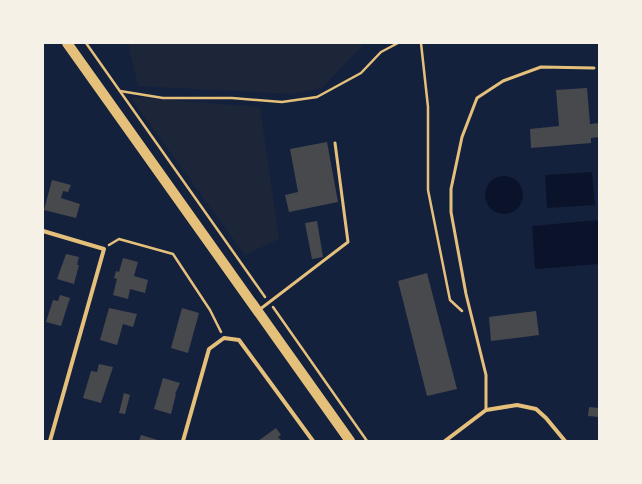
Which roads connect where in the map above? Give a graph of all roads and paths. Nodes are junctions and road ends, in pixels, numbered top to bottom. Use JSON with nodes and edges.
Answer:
{"nodes":[{"id":1,"x":67,"y":43,"type":"edge"},
{"id":2,"x":86,"y":43,"type":"edge"},
{"id":3,"x":398,"y":43,"type":"edge"},
{"id":4,"x":421,"y":43,"type":"edge"},
{"id":5,"x":594,"y":68,"type":"dead end"},
{"id":6,"x":120,"y":91,"type":"junction"},
{"id":7,"x":335,"y":143,"type":"dead end"},
{"id":8,"x":43,"y":231,"type":"edge"},
{"id":9,"x":104,"y":248,"type":"junction"},
{"id":10,"x":270,"y":303,"type":"junction"},
{"id":11,"x":257,"y":311,"type":"junction"},
{"id":12,"x":472,"y":323,"type":"junction"},
{"id":13,"x":224,"y":338,"type":"junction"},
{"id":14,"x":486,"y":410,"type":"junction"},
{"id":15,"x":50,"y":441,"type":"edge"},
{"id":16,"x":183,"y":441,"type":"edge"},
{"id":17,"x":313,"y":441,"type":"edge"},
{"id":18,"x":350,"y":441,"type":"edge"},
{"id":19,"x":367,"y":441,"type":"edge"},
{"id":20,"x":445,"y":441,"type":"edge"},
{"id":21,"x":565,"y":441,"type":"edge"}],
"edges":[{"from":1,"to":11,"type":"main road"},
{"from":2,"to":6,"type":"path"},
{"from":3,"to":6,"type":"path"},
{"from":4,"to":12,"type":"path"},
{"from":5,"to":12,"type":"lane"},
{"from":6,"to":10,"type":"path"},
{"from":7,"to":10,"type":"lane"},
{"from":8,"to":9,"type":"street"},
{"from":9,"to":13,"type":"path"},
{"from":9,"to":15,"type":"street"},
{"from":10,"to":11,"type":"lane"},
{"from":10,"to":19,"type":"path"},
{"from":11,"to":18,"type":"main road"},
{"from":12,"to":14,"type":"lane"},
{"from":13,"to":16,"type":"street"},
{"from":13,"to":17,"type":"street"},
{"from":14,"to":20,"type":"street"},
{"from":14,"to":21,"type":"street"}]}
